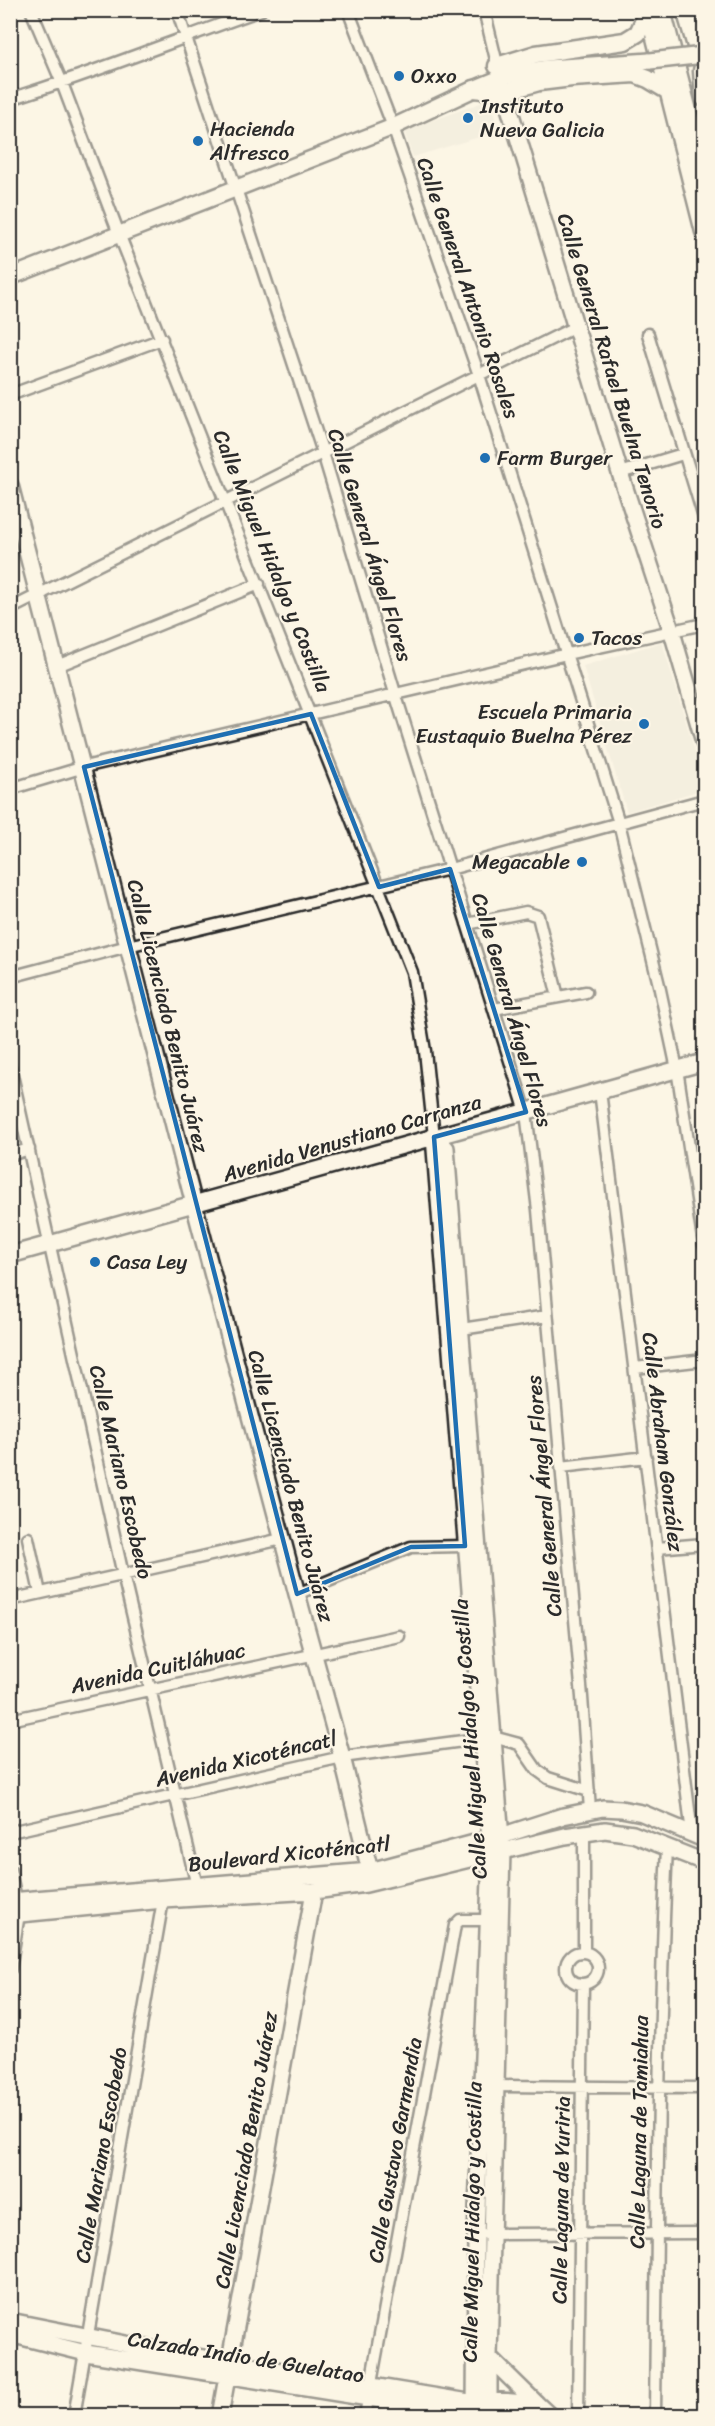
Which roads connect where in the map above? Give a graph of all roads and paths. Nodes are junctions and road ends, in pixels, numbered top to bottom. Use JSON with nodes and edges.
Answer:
{"nodes":[{"id":1,"x":31,"y":10,"type":"edge"},
{"id":2,"x":177,"y":10,"type":"edge"},
{"id":3,"x":261,"y":10,"type":"edge"},
{"id":4,"x":348,"y":10,"type":"edge"},
{"id":5,"x":484,"y":10,"type":"edge"},
{"id":6,"x":662,"y":10,"type":"edge"},
{"id":7,"x":685,"y":10,"type":"edge"},
{"id":8,"x":648,"y":11,"type":"edge"},
{"id":9,"x":185,"y":36,"type":"junction"},
{"id":10,"x":703,"y":58,"type":"edge"},
{"id":11,"x":501,"y":78,"type":"junction"},
{"id":12,"x":62,"y":83,"type":"junction"},
{"id":13,"x":474,"y":89,"type":"joint"},
{"id":14,"x":668,"y":91,"type":"junction"},
{"id":15,"x":705,"y":98,"type":"edge"},
{"id":16,"x":10,"y":99,"type":"edge"},
{"id":17,"x":393,"y":127,"type":"junction"},
{"id":18,"x":705,"y":173,"type":"edge"},
{"id":19,"x":235,"y":188,"type":"junction"},
{"id":20,"x":705,"y":232,"type":"edge"},
{"id":21,"x":119,"y":234,"type":"junction"},
{"id":22,"x":10,"y":276,"type":"edge"},
{"id":23,"x":575,"y":327,"type":"junction"},
{"id":24,"x":648,"y":334,"type":"dead end"},
{"id":25,"x":162,"y":339,"type":"junction"},
{"id":26,"x":479,"y":375,"type":"junction"},
{"id":27,"x":10,"y":395,"type":"edge"},
{"id":28,"x":323,"y":453,"type":"junction"},
{"id":29,"x":683,"y":454,"type":"junction"},
{"id":30,"x":620,"y":473,"type":"junction"},
{"id":31,"x":10,"y":485,"type":"edge"},
{"id":32,"x":226,"y":501,"type":"junction"},
{"id":33,"x":705,"y":518,"type":"edge"},
{"id":34,"x":259,"y":584,"type":"junction"},
{"id":35,"x":38,"y":595,"type":"junction"},
{"id":36,"x":10,"y":609,"type":"edge"},
{"id":37,"x":705,"y":624,"type":"edge"},
{"id":38,"x":672,"y":632,"type":"junction"},
{"id":39,"x":567,"y":654,"type":"junction"},
{"id":40,"x":57,"y":666,"type":"junction"},
{"id":41,"x":395,"y":693,"type":"junction"},
{"id":42,"x":311,"y":714,"type":"junction"},
{"id":43,"x":705,"y":742,"type":"edge"},
{"id":44,"x":84,"y":767,"type":"junction"},
{"id":45,"x":10,"y":789,"type":"edge"},
{"id":46,"x":705,"y":800,"type":"edge"},
{"id":47,"x":620,"y":824,"type":"junction"},
{"id":48,"x":450,"y":869,"type":"junction"},
{"id":49,"x":380,"y":887,"type":"junction"},
{"id":50,"x":468,"y":924,"type":"junction"},
{"id":51,"x":128,"y":946,"type":"junction"},
{"id":52,"x":10,"y":977,"type":"edge"},
{"id":53,"x":586,"y":992,"type":"dead end"},
{"id":54,"x":558,"y":997,"type":"junction"},
{"id":55,"x":494,"y":1009,"type":"junction"},
{"id":56,"x":705,"y":1062,"type":"edge"},
{"id":57,"x":10,"y":1066,"type":"edge"},
{"id":58,"x":677,"y":1069,"type":"junction"},
{"id":59,"x":600,"y":1090,"type":"junction"},
{"id":60,"x":526,"y":1112,"type":"junction"},
{"id":61,"x":434,"y":1137,"type":"junction"},
{"id":62,"x":29,"y":1149,"type":"junction"},
{"id":63,"x":10,"y":1155,"type":"edge"},
{"id":64,"x":194,"y":1204,"type":"junction"},
{"id":65,"x":50,"y":1244,"type":"junction"},
{"id":66,"x":705,"y":1245,"type":"edge"},
{"id":67,"x":10,"y":1255,"type":"edge"},
{"id":68,"x":547,"y":1316,"type":"junction"},
{"id":69,"x":454,"y":1330,"type":"junction"},
{"id":70,"x":705,"y":1360,"type":"edge"},
{"id":71,"x":634,"y":1368,"type":"junction"},
{"id":72,"x":646,"y":1457,"type":"junction"},
{"id":73,"x":561,"y":1467,"type":"junction"},
{"id":74,"x":28,"y":1538,"type":"dead end"},
{"id":75,"x":282,"y":1539,"type":"junction"},
{"id":76,"x":705,"y":1544,"type":"edge"},
{"id":77,"x":465,"y":1546,"type":"junction"},
{"id":78,"x":657,"y":1548,"type":"junction"},
{"id":79,"x":123,"y":1575,"type":"junction"},
{"id":80,"x":40,"y":1593,"type":"junction"},
{"id":81,"x":297,"y":1594,"type":"junction"},
{"id":82,"x":10,"y":1600,"type":"edge"},
{"id":83,"x":399,"y":1636,"type":"dead end"},
{"id":84,"x":315,"y":1654,"type":"junction"},
{"id":85,"x":150,"y":1690,"type":"junction"},
{"id":86,"x":10,"y":1720,"type":"edge"},
{"id":87,"x":488,"y":1737,"type":"junction"},
{"id":88,"x":342,"y":1757,"type":"junction"},
{"id":89,"x":589,"y":1791,"type":"junction"},
{"id":90,"x":174,"y":1796,"type":"junction"},
{"id":91,"x":590,"y":1810,"type":"junction"},
{"id":92,"x":10,"y":1832,"type":"edge"},
{"id":93,"x":584,"y":1832,"type":"junction"},
{"id":94,"x":698,"y":1837,"type":"edge"},
{"id":95,"x":496,"y":1845,"type":"junction"},
{"id":96,"x":667,"y":1848,"type":"junction"},
{"id":97,"x":705,"y":1862,"type":"edge"},
{"id":98,"x":10,"y":1870,"type":"edge"},
{"id":99,"x":370,"y":1871,"type":"junction"},
{"id":100,"x":197,"y":1887,"type":"junction"},
{"id":101,"x":314,"y":1891,"type":"junction"},
{"id":102,"x":163,"y":1900,"type":"junction"},
{"id":103,"x":14,"y":1908,"type":"edge"},
{"id":104,"x":488,"y":1920,"type":"junction"},
{"id":105,"x":584,"y":1951,"type":"junction"},
{"id":106,"x":10,"y":1969,"type":"edge"},
{"id":107,"x":583,"y":1984,"type":"junction"},
{"id":108,"x":489,"y":2086,"type":"junction"},
{"id":109,"x":582,"y":2087,"type":"junction"},
{"id":110,"x":659,"y":2088,"type":"junction"},
{"id":111,"x":705,"y":2088,"type":"edge"},
{"id":112,"x":705,"y":2233,"type":"edge"},
{"id":113,"x":476,"y":2234,"type":"junction"},
{"id":114,"x":493,"y":2234,"type":"junction"},
{"id":115,"x":580,"y":2234,"type":"junction"},
{"id":116,"x":657,"y":2234,"type":"junction"},
{"id":117,"x":10,"y":2322,"type":"edge"},
{"id":118,"x":10,"y":2334,"type":"edge"},
{"id":119,"x":87,"y":2345,"type":"junction"},
{"id":120,"x":489,"y":2356,"type":"junction"},
{"id":121,"x":229,"y":2369,"type":"junction"},
{"id":122,"x":371,"y":2392,"type":"junction"},
{"id":123,"x":537,"y":2404,"type":"junction"},
{"id":124,"x":484,"y":2409,"type":"edge"},
{"id":125,"x":74,"y":2415,"type":"edge"},
{"id":126,"x":220,"y":2415,"type":"edge"},
{"id":127,"x":366,"y":2415,"type":"edge"},
{"id":128,"x":513,"y":2415,"type":"edge"},
{"id":129,"x":550,"y":2415,"type":"edge"},
{"id":130,"x":578,"y":2415,"type":"edge"},
{"id":131,"x":655,"y":2415,"type":"edge"}],
"edges":[{"from":1,"to":12,"type":"street","name":"Calle Miguel Hidalgo y Costilla"},
{"from":2,"to":9,"type":"street","name":"Calle General Ángel Flores"},
{"from":3,"to":9,"type":"street"},
{"from":4,"to":17,"type":"street","name":"Calle General Antonio Rosales"},
{"from":5,"to":11,"type":"street","name":"Calle General Rafael Buelna Tenorio"},
{"from":6,"to":18,"type":"main road"},
{"from":7,"to":10,"type":"main road"},
{"from":8,"to":11,"type":"main road"},
{"from":8,"to":14,"type":"main road"},
{"from":9,"to":12,"type":"street"},
{"from":9,"to":19,"type":"street","name":"Calle General Ángel Flores"},
{"from":10,"to":11,"type":"main road","bridge":true},
{"from":10,"to":15,"type":"main road"},
{"from":11,"to":13,"type":"main road"},
{"from":11,"to":14,"type":"main road"},
{"from":11,"to":23,"type":"main road","name":"Calle General Rafael Buelna Tenorio"},
{"from":12,"to":16,"type":"street"},
{"from":12,"to":21,"type":"street","name":"Calle Miguel Hidalgo y Costilla"},
{"from":13,"to":17,"type":"main road"},
{"from":14,"to":20,"type":"main road"},
{"from":17,"to":19,"type":"main road"},
{"from":17,"to":26,"type":"street","name":"Calle General Antonio Rosales"},
{"from":19,"to":21,"type":"main road"},
{"from":19,"to":28,"type":"street","name":"Calle General Ángel Flores"},
{"from":21,"to":22,"type":"main road"},
{"from":21,"to":25,"type":"street","name":"Calle Miguel Hidalgo y Costilla"},
{"from":23,"to":26,"type":"street"},
{"from":23,"to":30,"type":"main road","name":"Calle General Rafael Buelna Tenorio"},
{"from":24,"to":29,"type":"street"},
{"from":25,"to":27,"type":"street"},
{"from":25,"to":32,"type":"street","name":"Calle Miguel Hidalgo y Costilla"},
{"from":26,"to":28,"type":"street"},
{"from":26,"to":39,"type":"street","name":"Calle General Antonio Rosales"},
{"from":28,"to":32,"type":"street"},
{"from":28,"to":41,"type":"street","name":"Calle General Ángel Flores"},
{"from":29,"to":30,"type":"street"},
{"from":29,"to":33,"type":"street"},
{"from":30,"to":38,"type":"main road","name":"Calle General Rafael Buelna Tenorio"},
{"from":31,"to":35,"type":"main road","name":"Calle Licenciado Benito Juárez"},
{"from":32,"to":34,"type":"street","name":"Calle Miguel Hidalgo y Costilla"},
{"from":32,"to":35,"type":"street"},
{"from":34,"to":40,"type":"street"},
{"from":34,"to":42,"type":"street","name":"Calle Miguel Hidalgo y Costilla"},
{"from":35,"to":36,"type":"street"},
{"from":35,"to":40,"type":"main road","name":"Calle Licenciado Benito Juárez"},
{"from":37,"to":38,"type":"street"},
{"from":38,"to":39,"type":"street"},
{"from":38,"to":43,"type":"main road","name":"Calle General Rafael Buelna Tenorio"},
{"from":39,"to":41,"type":"street"},
{"from":39,"to":47,"type":"street","name":"Calle General Antonio Rosales"},
{"from":40,"to":44,"type":"main road","name":"Calle Licenciado Benito Juárez"},
{"from":41,"to":42,"type":"street"},
{"from":41,"to":48,"type":"street","name":"Calle General Ángel Flores"},
{"from":42,"to":44,"type":"street"},
{"from":42,"to":49,"type":"street","name":"Calle Miguel Hidalgo y Costilla"},
{"from":44,"to":45,"type":"street"},
{"from":44,"to":51,"type":"main road","name":"Calle Licenciado Benito Juárez"},
{"from":46,"to":47,"type":"street"},
{"from":47,"to":48,"type":"street"},
{"from":47,"to":58,"type":"street","name":"Calle General Antonio Rosales"},
{"from":48,"to":49,"type":"street"},
{"from":48,"to":50,"type":"street","name":"Calle General Ángel Flores"},
{"from":49,"to":51,"type":"street"},
{"from":49,"to":61,"type":"street","name":"Calle Miguel Hidalgo y Costilla"},
{"from":50,"to":54,"type":"street"},
{"from":50,"to":55,"type":"street","name":"Calle General Ángel Flores"},
{"from":51,"to":52,"type":"street"},
{"from":51,"to":64,"type":"main road","name":"Calle Licenciado Benito Juárez"},
{"from":53,"to":54,"type":"street"},
{"from":54,"to":55,"type":"street"},
{"from":55,"to":60,"type":"street","name":"Calle General Ángel Flores"},
{"from":56,"to":58,"type":"main road","name":"Avenida Venustiano Carranza"},
{"from":57,"to":62,"type":"street","name":"Calle Mariano Escobedo"},
{"from":58,"to":59,"type":"main road","name":"Avenida Venustiano Carranza"},
{"from":58,"to":66,"type":"street","name":"Calle General Antonio Rosales"},
{"from":59,"to":60,"type":"main road","name":"Avenida Venustiano Carranza"},
{"from":59,"to":71,"type":"street","name":"Calle Abraham González"},
{"from":60,"to":61,"type":"main road","name":"Avenida Venustiano Carranza"},
{"from":60,"to":68,"type":"street","name":"Calle General Ángel Flores"},
{"from":61,"to":64,"type":"main road","name":"Avenida Venustiano Carranza"},
{"from":61,"to":69,"type":"main road","name":"Calle Miguel Hidalgo y Costilla"},
{"from":62,"to":63,"type":"street"},
{"from":62,"to":65,"type":"street","name":"Calle Mariano Escobedo"},
{"from":64,"to":65,"type":"main road","name":"Avenida Venustiano Carranza"},
{"from":64,"to":75,"type":"main road","name":"Calle Licenciado Benito Juárez"},
{"from":65,"to":67,"type":"main road","name":"Avenida Venustiano Carranza"},
{"from":65,"to":79,"type":"street","name":"Calle Mariano Escobedo"},
{"from":68,"to":69,"type":"street"},
{"from":68,"to":73,"type":"street","name":"Calle General Ángel Flores"},
{"from":69,"to":77,"type":"main road","name":"Calle Miguel Hidalgo y Costilla"},
{"from":69,"to":87,"type":"main road","name":"Calle Miguel Hidalgo y Costilla"},
{"from":70,"to":71,"type":"street"},
{"from":71,"to":72,"type":"street","name":"Calle Abraham González"},
{"from":72,"to":73,"type":"street"},
{"from":72,"to":78,"type":"street","name":"Calle Abraham González"},
{"from":73,"to":89,"type":"street","name":"Calle General Ángel Flores"},
{"from":74,"to":80,"type":"street"},
{"from":75,"to":79,"type":"street"},
{"from":75,"to":81,"type":"main road","name":"Calle Licenciado Benito Juárez"},
{"from":76,"to":78,"type":"street"},
{"from":77,"to":81,"type":"street"},
{"from":77,"to":87,"type":"main road","name":"Calle Miguel Hidalgo y Costilla"},
{"from":78,"to":94,"type":"street","name":"Calle Abraham González"},
{"from":79,"to":80,"type":"street"},
{"from":79,"to":85,"type":"street","name":"Calle Mariano Escobedo"},
{"from":80,"to":82,"type":"street"},
{"from":81,"to":84,"type":"main road","name":"Calle Licenciado Benito Juárez"},
{"from":83,"to":84,"type":"street","name":"Avenida Cuitláhuac"},
{"from":84,"to":85,"type":"street","name":"Avenida Cuitláhuac"},
{"from":84,"to":88,"type":"main road","name":"Calle Licenciado Benito Juárez"},
{"from":85,"to":86,"type":"street","name":"Avenida Cuitláhuac"},
{"from":85,"to":90,"type":"street","name":"Calle Mariano Escobedo"},
{"from":87,"to":88,"type":"street","name":"Avenida Xicoténcatl"},
{"from":87,"to":89,"type":"street"},
{"from":87,"to":95,"type":"main road","name":"Calle Miguel Hidalgo y Costilla"},
{"from":88,"to":90,"type":"street","name":"Avenida Xicoténcatl"},
{"from":88,"to":99,"type":"main road","name":"Calle Licenciado Benito Juárez"},
{"from":89,"to":91,"type":"street","name":"Calle General Ángel Flores"},
{"from":90,"to":92,"type":"street","name":"Avenida Xicoténcatl"},
{"from":90,"to":100,"type":"street","name":"Calle Mariano Escobedo"},
{"from":91,"to":94,"type":"main road","name":"Boulevard Xicoténcatl"},
{"from":91,"to":95,"type":"main road","name":"Boulevard Xicoténcatl"},
{"from":93,"to":95,"type":"main road","name":"Boulevard Xicoténcatl"},
{"from":93,"to":96,"type":"main road","name":"Boulevard Xicoténcatl"},
{"from":93,"to":105,"type":"street","name":"Calle Laguna de Yuriria"},
{"from":95,"to":99,"type":"main road","name":"Boulevard Xicoténcatl"},
{"from":95,"to":101,"type":"main road","name":"Boulevard Xicoténcatl"},
{"from":95,"to":104,"type":"main road","name":"Calle Miguel Hidalgo y Costilla"},
{"from":95,"to":108,"type":"main road","name":"Calle Miguel Hidalgo y Costilla"},
{"from":96,"to":97,"type":"main road","name":"Boulevard Xicoténcatl"},
{"from":96,"to":110,"type":"street","name":"Calle Laguna de Tamiahua"},
{"from":98,"to":103,"type":"street"},
{"from":99,"to":100,"type":"main road","name":"Boulevard Xicoténcatl"},
{"from":100,"to":103,"type":"main road","name":"Boulevard Xicoténcatl"},
{"from":101,"to":102,"type":"main road","name":"Boulevard Xicoténcatl"},
{"from":101,"to":121,"type":"main road","name":"Calle Licenciado Benito Juárez"},
{"from":102,"to":103,"type":"main road","name":"Boulevard Xicoténcatl"},
{"from":102,"to":119,"type":"street","name":"Calle Mariano Escobedo"},
{"from":103,"to":106,"type":"street"},
{"from":104,"to":108,"type":"main road","name":"Calle Miguel Hidalgo y Costilla"},
{"from":104,"to":122,"type":"street","name":"Calle Gustavo Garmendia"},
{"from":105,"to":107,"type":"street","name":"Calle Laguna de Yuriria"},
{"from":105,"to":107,"type":"street"},
{"from":107,"to":109,"type":"street","name":"Calle Laguna de Yuriria"},
{"from":108,"to":109,"type":"street"},
{"from":108,"to":113,"type":"main road","name":"Calle Miguel Hidalgo y Costilla"},
{"from":108,"to":114,"type":"main road","name":"Calle Miguel Hidalgo y Costilla"},
{"from":109,"to":110,"type":"street"},
{"from":109,"to":115,"type":"street","name":"Calle Laguna de Yuriria"},
{"from":110,"to":111,"type":"street"},
{"from":110,"to":116,"type":"street","name":"Calle Laguna de Tamiahua"},
{"from":112,"to":116,"type":"street"},
{"from":113,"to":114,"type":"street"},
{"from":113,"to":124,"type":"main road","name":"Calle Miguel Hidalgo y Costilla"},
{"from":114,"to":115,"type":"street"},
{"from":114,"to":120,"type":"main road","name":"Calle Miguel Hidalgo y Costilla"},
{"from":115,"to":116,"type":"street"},
{"from":115,"to":130,"type":"street","name":"Calle Laguna de Yuriria"},
{"from":116,"to":131,"type":"street","name":"Calle Laguna de Tamiahua"},
{"from":117,"to":119,"type":"main road","name":"Calzada Indio de Guelatao"},
{"from":118,"to":119,"type":"main road","name":"Calzada Indio de Guelatao"},
{"from":119,"to":121,"type":"main road","name":"Calzada Indio de Guelatao"},
{"from":119,"to":125,"type":"street","name":"Calle Mariano Escobedo"},
{"from":120,"to":123,"type":"main road"},
{"from":120,"to":124,"type":"main road","name":"Calle Miguel Hidalgo y Costilla"},
{"from":121,"to":122,"type":"main road","name":"Calzada Indio de Guelatao"},
{"from":121,"to":126,"type":"main road","name":"Calle Licenciado Benito Juárez"},
{"from":122,"to":124,"type":"main road","name":"Calzada Indio de Guelatao"},
{"from":122,"to":127,"type":"street","name":"Calle Gustavo Garmendia"},
{"from":123,"to":124,"type":"main road"},
{"from":123,"to":129,"type":"main road"},
{"from":124,"to":128,"type":"main road"}]}
